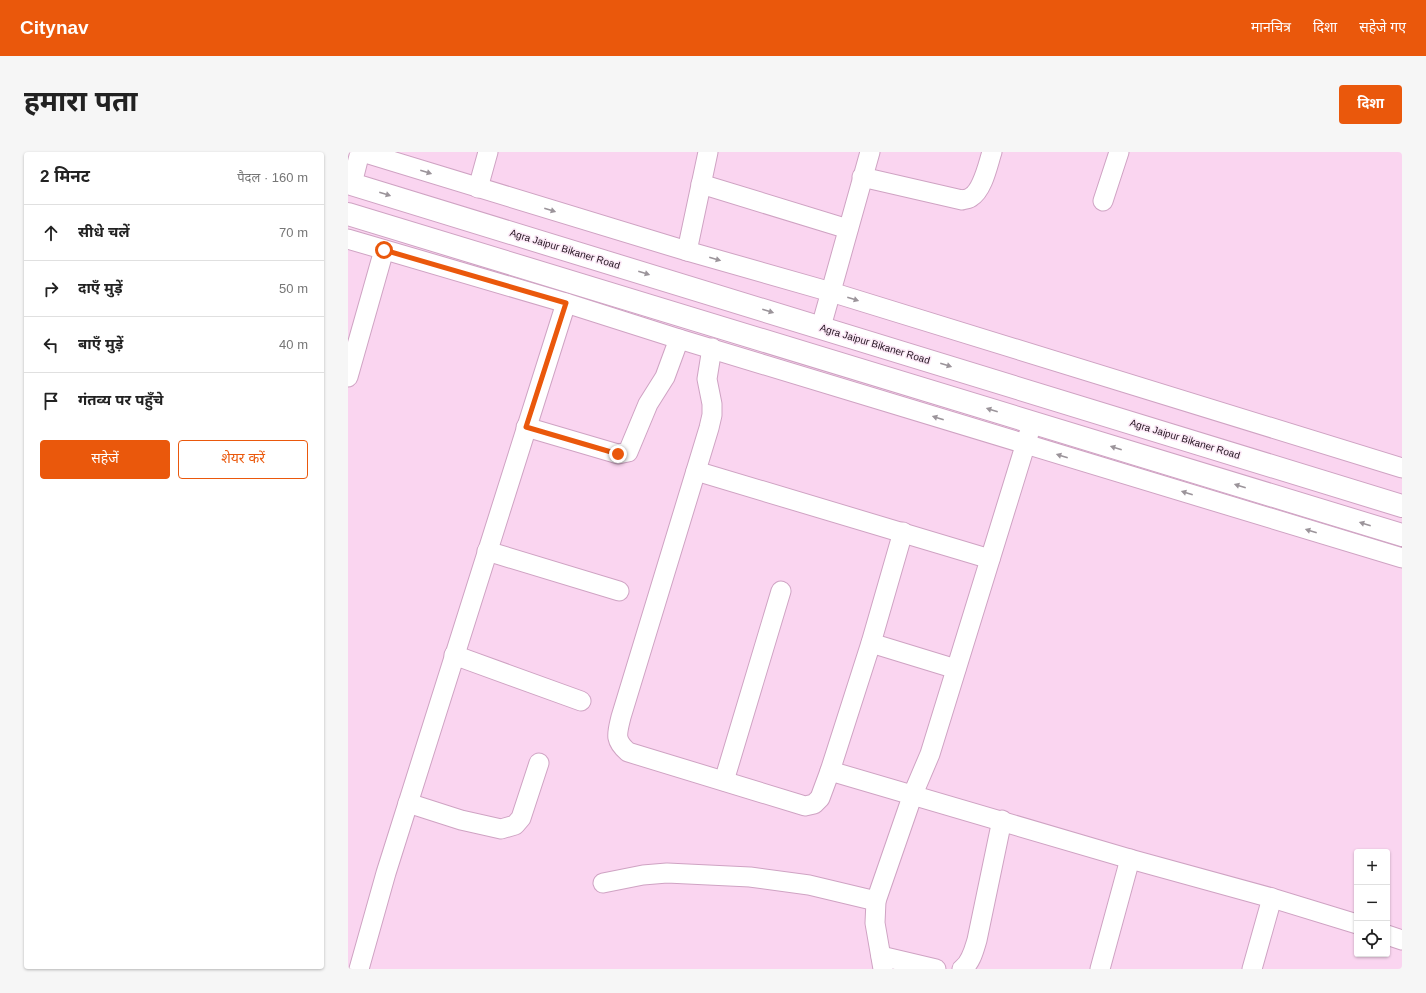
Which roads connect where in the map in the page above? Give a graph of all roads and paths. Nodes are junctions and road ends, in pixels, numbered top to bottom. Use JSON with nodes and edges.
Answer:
{"nodes":[{"id":1,"x":361,"y":152,"type":"edge"},
{"id":2,"x":488,"y":152,"type":"edge"},
{"id":3,"x":708,"y":152,"type":"edge"},
{"id":4,"x":870,"y":152,"type":"edge"},
{"id":5,"x":992,"y":152,"type":"edge"},
{"id":6,"x":1119,"y":152,"type":"edge"},
{"id":7,"x":862,"y":177,"type":"junction"},
{"id":8,"x":350,"y":183,"type":"edge"},
{"id":9,"x":701,"y":184,"type":"junction"},
{"id":10,"x":478,"y":188,"type":"junction"},
{"id":11,"x":1103,"y":201,"type":"dead end"},
{"id":12,"x":348,"y":214,"type":"edge"},
{"id":13,"x":848,"y":229,"type":"junction"},
{"id":14,"x":348,"y":239,"type":"edge"},
{"id":15,"x":384,"y":250,"type":"junction"},
{"id":16,"x":687,"y":251,"type":"junction"},
{"id":17,"x":831,"y":292,"type":"junction"},
{"id":18,"x":566,"y":303,"type":"junction"},
{"id":19,"x":821,"y":327,"type":"junction"},
{"id":20,"x":679,"y":339,"type":"junction"},
{"id":21,"x":712,"y":348,"type":"junction"},
{"id":22,"x":348,"y":377,"type":"edge"},
{"id":23,"x":1032,"y":422,"type":"junction"},
{"id":24,"x":526,"y":427,"type":"junction"},
{"id":25,"x":1025,"y":445,"type":"junction"},
{"id":26,"x":1402,"y":468,"type":"edge"},
{"id":27,"x":696,"y":471,"type":"junction"},
{"id":28,"x":1402,"y":506,"type":"edge"},
{"id":29,"x":903,"y":532,"type":"junction"},
{"id":30,"x":1402,"y":535,"type":"edge"},
{"id":31,"x":487,"y":551,"type":"junction"},
{"id":32,"x":1402,"y":558,"type":"edge"},
{"id":33,"x":990,"y":559,"type":"junction"},
{"id":34,"x":619,"y":591,"type":"dead end"},
{"id":35,"x":781,"y":592,"type":"dead end"},
{"id":36,"x":870,"y":643,"type":"junction"},
{"id":37,"x":454,"y":655,"type":"junction"},
{"id":38,"x":956,"y":669,"type":"junction"},
{"id":39,"x":581,"y":701,"type":"dead end"},
{"id":40,"x":539,"y":763,"type":"dead end"},
{"id":41,"x":830,"y":771,"type":"junction"},
{"id":42,"x":724,"y":781,"type":"junction"},
{"id":43,"x":913,"y":794,"type":"junction"},
{"id":44,"x":406,"y":809,"type":"junction"},
{"id":45,"x":1002,"y":820,"type":"junction"},
{"id":46,"x":1130,"y":859,"type":"junction"},
{"id":47,"x":603,"y":883,"type":"dead end"},
{"id":48,"x":1272,"y":898,"type":"junction"},
{"id":49,"x":876,"y":901,"type":"junction"},
{"id":50,"x":1354,"y":923,"type":"edge"},
{"id":51,"x":1390,"y":936,"type":"edge"},
{"id":52,"x":1402,"y":940,"type":"edge"},
{"id":53,"x":882,"y":962,"type":"edge"},
{"id":54,"x":358,"y":967,"type":"edge"},
{"id":55,"x":936,"y":969,"type":"edge"},
{"id":56,"x":962,"y":969,"type":"edge"},
{"id":57,"x":1100,"y":969,"type":"edge"},
{"id":58,"x":1252,"y":969,"type":"edge"}],
"edges":[{"from":1,"to":8,"type":"street"},
{"from":1,"to":10,"type":"street","one_way":true},
{"from":2,"to":10,"type":"street"},
{"from":3,"to":9,"type":"street"},
{"from":4,"to":7,"type":"street"},
{"from":5,"to":7,"type":"street"},
{"from":6,"to":11,"type":"street"},
{"from":7,"to":13,"type":"street"},
{"from":8,"to":19,"type":"highway","name":"Agra Jaipur Bikaner Road","one_way":true},
{"from":9,"to":13,"type":"street"},
{"from":9,"to":16,"type":"street"},
{"from":10,"to":16,"type":"street","one_way":true},
{"from":23,"to":12,"type":"highway","one_way":true},
{"from":13,"to":17,"type":"street"},
{"from":14,"to":15,"type":"street"},
{"from":15,"to":18,"type":"street"},
{"from":15,"to":22,"type":"street"},
{"from":16,"to":17,"type":"street","one_way":true},
{"from":17,"to":19,"type":"street"},
{"from":17,"to":26,"type":"street","one_way":true},
{"from":18,"to":20,"type":"street"},
{"from":18,"to":24,"type":"street"},
{"from":19,"to":28,"type":"highway","name":"Agra Jaipur Bikaner Road","one_way":true},
{"from":20,"to":21,"type":"street"},
{"from":20,"to":24,"type":"street"},
{"from":25,"to":21,"type":"street","one_way":true},
{"from":21,"to":27,"type":"street"},
{"from":23,"to":25,"type":"street"},
{"from":30,"to":23,"type":"highway","one_way":true},
{"from":24,"to":31,"type":"street"},
{"from":32,"to":25,"type":"street","one_way":true},
{"from":25,"to":33,"type":"street"},
{"from":27,"to":29,"type":"street"},
{"from":27,"to":42,"type":"street"},
{"from":29,"to":33,"type":"street"},
{"from":29,"to":36,"type":"street"},
{"from":31,"to":34,"type":"street"},
{"from":31,"to":37,"type":"street"},
{"from":33,"to":38,"type":"street"},
{"from":35,"to":42,"type":"street"},
{"from":36,"to":38,"type":"street"},
{"from":36,"to":41,"type":"street"},
{"from":37,"to":39,"type":"street"},
{"from":37,"to":44,"type":"street"},
{"from":38,"to":43,"type":"street"},
{"from":40,"to":44,"type":"street"},
{"from":41,"to":42,"type":"street"},
{"from":41,"to":43,"type":"street"},
{"from":43,"to":45,"type":"street"},
{"from":43,"to":49,"type":"street"},
{"from":44,"to":54,"type":"street"},
{"from":45,"to":46,"type":"street"},
{"from":45,"to":56,"type":"street"},
{"from":46,"to":48,"type":"street"},
{"from":46,"to":57,"type":"street"},
{"from":47,"to":49,"type":"street"},
{"from":48,"to":50,"type":"street"},
{"from":48,"to":58,"type":"street"},
{"from":49,"to":53,"type":"street"},
{"from":51,"to":52,"type":"street"},
{"from":53,"to":55,"type":"street"}]}
